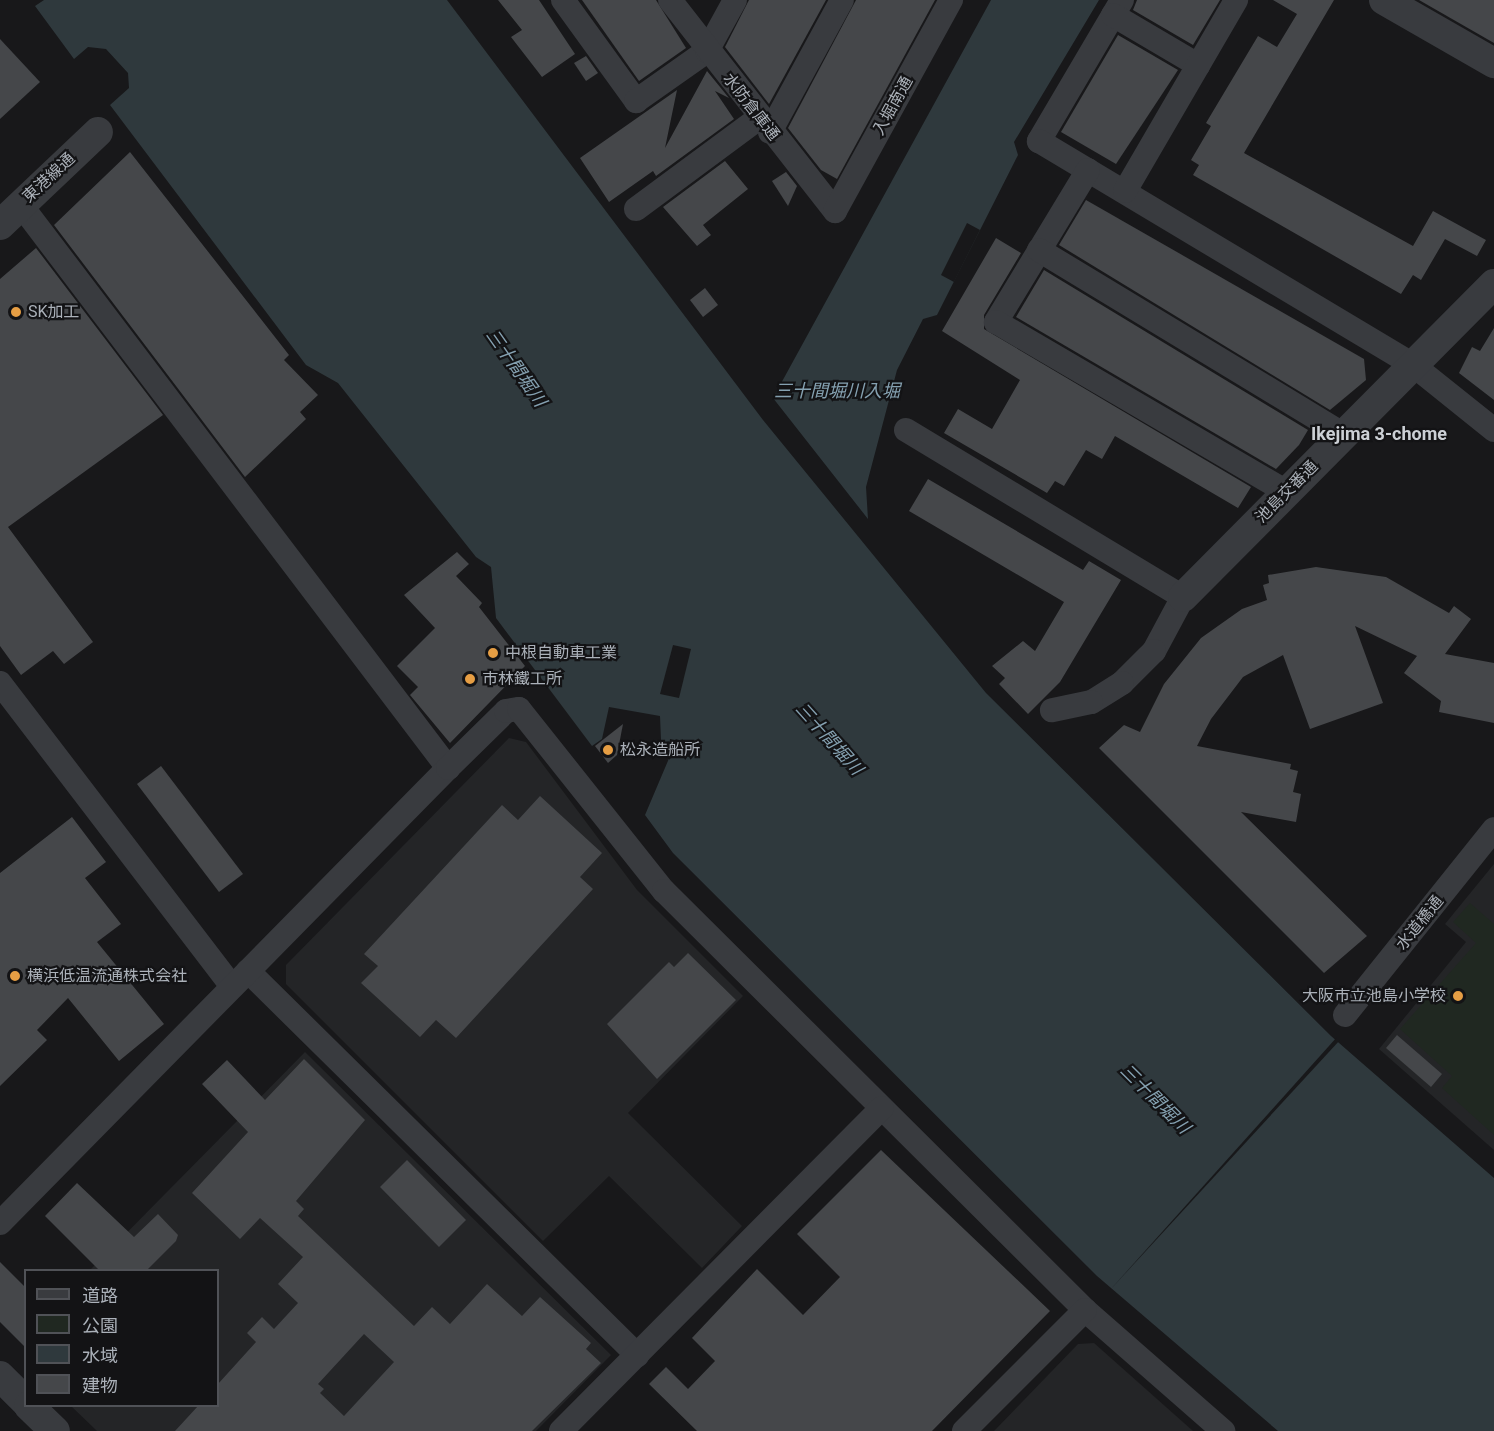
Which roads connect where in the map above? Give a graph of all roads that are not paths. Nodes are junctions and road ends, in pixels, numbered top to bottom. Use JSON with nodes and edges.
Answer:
{"nodes":[{"id":1,"x":563,"y":0,"type":"edge"},
{"id":2,"x":670,"y":0,"type":"edge"},
{"id":3,"x":735,"y":0,"type":"edge"},
{"id":4,"x":842,"y":0,"type":"edge"},
{"id":5,"x":951,"y":0,"type":"edge"},
{"id":6,"x":1236,"y":0,"type":"edge"},
{"id":7,"x":1384,"y":0,"type":"edge"},
{"id":8,"x":1118,"y":8,"type":"edge"},
{"id":9,"x":707,"y":51,"type":"junction"},
{"id":10,"x":1494,"y":63,"type":"edge"},
{"id":11,"x":1198,"y":65,"type":"junction"},
{"id":12,"x":765,"y":125,"type":"junction"},
{"id":13,"x":98,"y":132,"type":"dead end"},
{"id":14,"x":1088,"y":170,"type":"junction"},
{"id":15,"x":1125,"y":191,"type":"junction"},
{"id":16,"x":636,"y":209,"type":"dead end"},
{"id":17,"x":835,"y":211,"type":"joint"},
{"id":18,"x":11,"y":215,"type":"edge"},
{"id":19,"x":1039,"y":250,"type":"junction"},
{"id":20,"x":1494,"y":284,"type":"edge"},
{"id":21,"x":1413,"y":365,"type":"junction"},
{"id":22,"x":906,"y":430,"type":"dead end"},
{"id":23,"x":1494,"y":430,"type":"edge"},
{"id":24,"x":1344,"y":435,"type":"junction"},
{"id":25,"x":1287,"y":492,"type":"junction"},
{"id":26,"x":1182,"y":597,"type":"junction"},
{"id":27,"x":0,"y":682,"type":"edge"},
{"id":28,"x":1052,"y":710,"type":"dead end"},
{"id":29,"x":448,"y":768,"type":"junction"},
{"id":30,"x":1494,"y":829,"type":"edge"},
{"id":31,"x":240,"y":978,"type":"junction"},
{"id":32,"x":1345,"y":1015,"type":"dead end"},
{"id":33,"x":882,"y":1108,"type":"junction"},
{"id":34,"x":0,"y":1223,"type":"edge"},
{"id":35,"x":1085,"y":1310,"type":"junction"},
{"id":36,"x":637,"y":1355,"type":"junction"},
{"id":37,"x":0,"y":1376,"type":"edge"},
{"id":38,"x":24,"y":1400,"type":"edge"},
{"id":39,"x":30,"y":1407,"type":"edge"},
{"id":40,"x":55,"y":1431,"type":"edge"},
{"id":41,"x":561,"y":1431,"type":"edge"},
{"id":42,"x":964,"y":1431,"type":"edge"},
{"id":43,"x":1223,"y":1431,"type":"edge"}],
"edges":[{"from":1,"to":9,"type":"street"},
{"from":2,"to":9,"type":"street","name":"水防倉庫通"},
{"from":3,"to":9,"type":"street"},
{"from":4,"to":12,"type":"street"},
{"from":5,"to":17,"type":"street","name":"入堀南通"},
{"from":6,"to":11,"type":"street"},
{"from":7,"to":10,"type":"street"},
{"from":8,"to":11,"type":"street"},
{"from":8,"to":14,"type":"street"},
{"from":9,"to":12,"type":"street","name":"水防倉庫通"},
{"from":11,"to":15,"type":"street"},
{"from":12,"to":16,"type":"street"},
{"from":12,"to":17,"type":"street","name":"水防倉庫通"},
{"from":13,"to":18,"type":"street","name":"東港線通"},
{"from":14,"to":15,"type":"street"},
{"from":14,"to":19,"type":"street"},
{"from":15,"to":21,"type":"street"},
{"from":18,"to":29,"type":"street"},
{"from":19,"to":24,"type":"street"},
{"from":19,"to":25,"type":"street"},
{"from":20,"to":21,"type":"street","name":"池島交番通"},
{"from":21,"to":23,"type":"street"},
{"from":21,"to":24,"type":"street","name":"池島交番通"},
{"from":22,"to":26,"type":"street"},
{"from":24,"to":25,"type":"street","name":"池島交番通"},
{"from":25,"to":26,"type":"street","name":"池島交番通"},
{"from":26,"to":28,"type":"street"},
{"from":27,"to":31,"type":"street"},
{"from":29,"to":31,"type":"street"},
{"from":29,"to":33,"type":"street"},
{"from":30,"to":32,"type":"street","name":"水道橋通"},
{"from":31,"to":34,"type":"street"},
{"from":31,"to":36,"type":"street"},
{"from":33,"to":35,"type":"street"},
{"from":33,"to":36,"type":"street"},
{"from":35,"to":42,"type":"street"},
{"from":35,"to":43,"type":"street"},
{"from":36,"to":41,"type":"street"},
{"from":37,"to":38,"type":"street"},
{"from":39,"to":40,"type":"street"}]}
